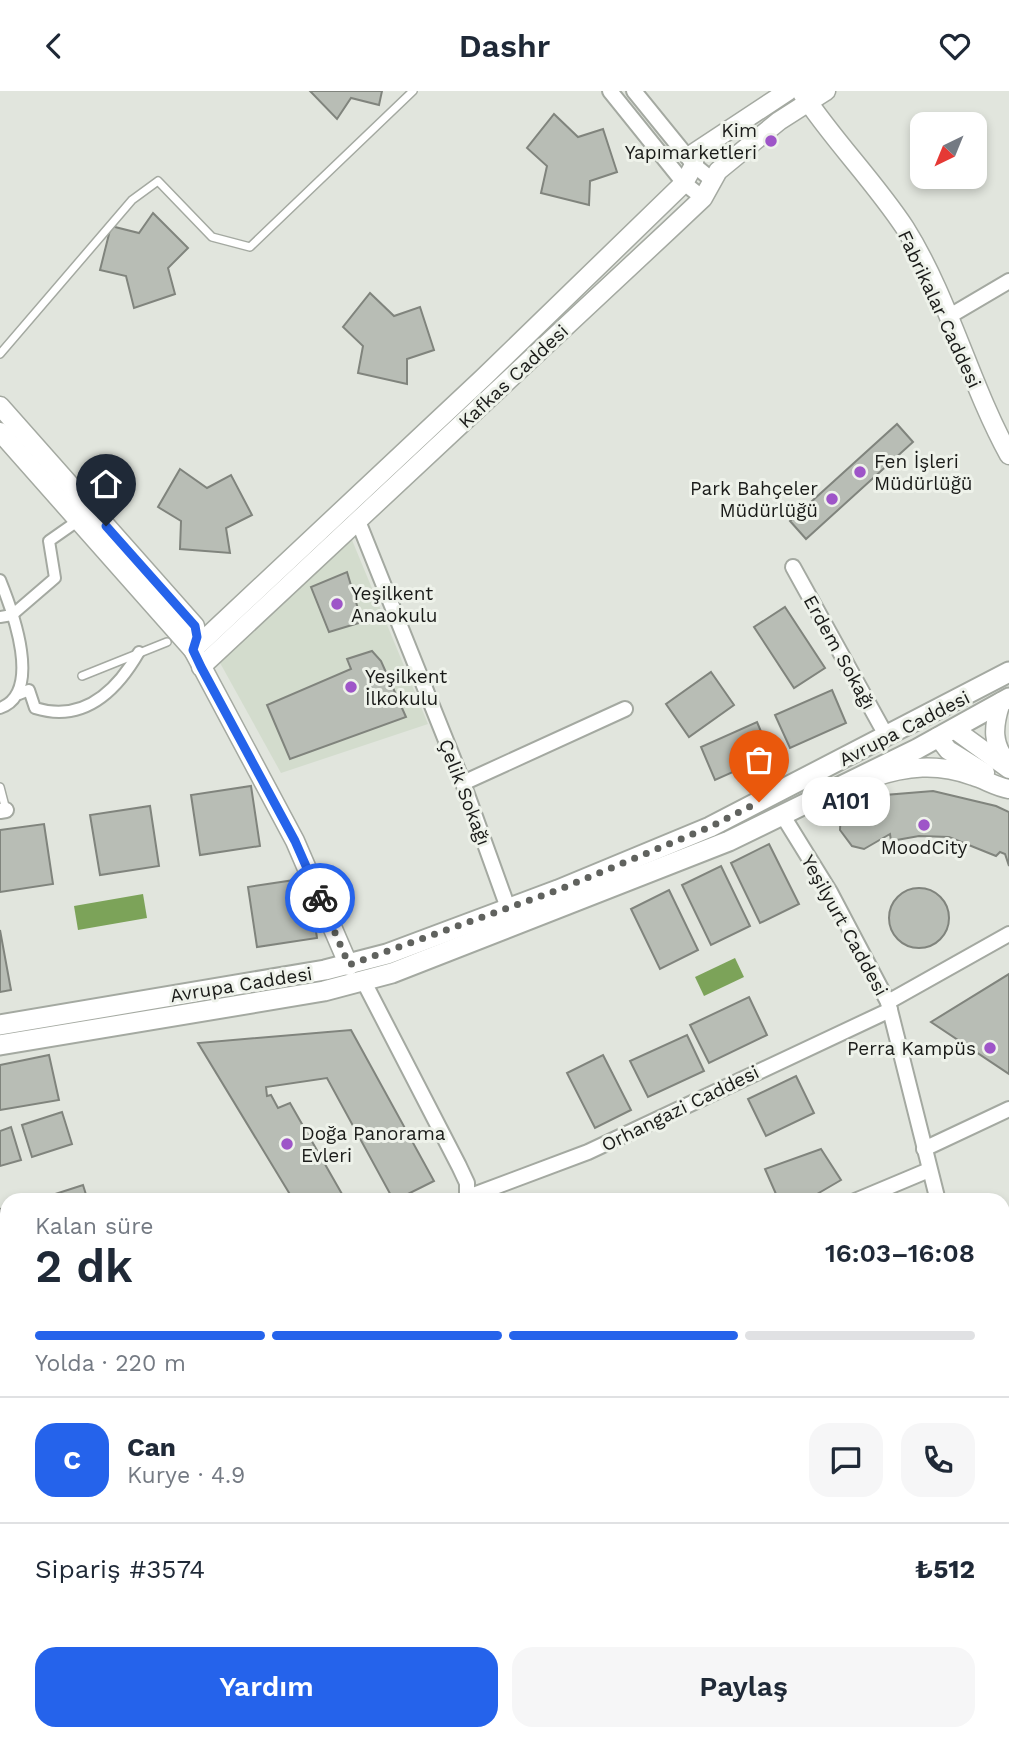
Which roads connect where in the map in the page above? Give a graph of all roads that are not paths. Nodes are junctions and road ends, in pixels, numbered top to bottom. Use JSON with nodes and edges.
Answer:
{"nodes":[{"id":1,"x":413,"y":91,"type":"edge"},
{"id":2,"x":610,"y":91,"type":"edge"},
{"id":3,"x":634,"y":91,"type":"edge"},
{"id":4,"x":788,"y":91,"type":"edge"},
{"id":5,"x":826,"y":91,"type":"edge"},
{"id":6,"x":804,"y":97,"type":"edge"},
{"id":7,"x":694,"y":165,"type":"junction"},
{"id":8,"x":711,"y":179,"type":"junction"},
{"id":9,"x":684,"y":183,"type":"junction"},
{"id":10,"x":703,"y":198,"type":"junction"},
{"id":11,"x":1009,"y":281,"type":"edge"},
{"id":12,"x":948,"y":317,"type":"junction"},
{"id":13,"x":0,"y":354,"type":"edge"},
{"id":14,"x":0,"y":406,"type":"edge"},
{"id":15,"x":0,"y":432,"type":"edge"},
{"id":16,"x":1009,"y":455,"type":"edge"},
{"id":17,"x":79,"y":520,"type":"junction"},
{"id":18,"x":358,"y":521,"type":"junction"},
{"id":19,"x":793,"y":567,"type":"dead end"},
{"id":20,"x":0,"y":580,"type":"edge"},
{"id":21,"x":12,"y":615,"type":"junction"},
{"id":22,"x":0,"y":617,"type":"edge"},
{"id":23,"x":167,"y":642,"type":"dead end"},
{"id":24,"x":193,"y":650,"type":"junction"},
{"id":25,"x":139,"y":652,"type":"junction"},
{"id":26,"x":201,"y":667,"type":"junction"},
{"id":27,"x":1009,"y":672,"type":"edge"},
{"id":28,"x":82,"y":675,"type":"dead end"},
{"id":29,"x":19,"y":694,"type":"junction"},
{"id":30,"x":1006,"y":703,"type":"edge"},
{"id":31,"x":0,"y":708,"type":"edge"},
{"id":32,"x":625,"y":709,"type":"dead end"},
{"id":33,"x":933,"y":714,"type":"junction"},
{"id":34,"x":946,"y":733,"type":"junction"},
{"id":35,"x":887,"y":737,"type":"junction"},
{"id":36,"x":1009,"y":767,"type":"edge"},
{"id":37,"x":463,"y":783,"type":"junction"},
{"id":38,"x":844,"y":783,"type":"junction"},
{"id":39,"x":0,"y":787,"type":"edge"},
{"id":40,"x":1009,"y":788,"type":"edge"},
{"id":41,"x":3,"y":811,"type":"edge"},
{"id":42,"x":783,"y":816,"type":"junction"},
{"id":43,"x":508,"y":908,"type":"junction"},
{"id":44,"x":1009,"y":934,"type":"edge"},
{"id":45,"x":349,"y":965,"type":"junction"},
{"id":46,"x":364,"y":982,"type":"junction"},
{"id":47,"x":889,"y":1006,"type":"junction"},
{"id":48,"x":0,"y":1024,"type":"edge"},
{"id":49,"x":0,"y":1045,"type":"edge"},
{"id":50,"x":1009,"y":1109,"type":"edge"},
{"id":51,"x":925,"y":1149,"type":"junction"},
{"id":52,"x":929,"y":1170,"type":"junction"},
{"id":53,"x":467,"y":1193,"type":"edge"},
{"id":54,"x":482,"y":1193,"type":"edge"},
{"id":55,"x":874,"y":1193,"type":"edge"},
{"id":56,"x":936,"y":1193,"type":"edge"}],
"edges":[{"from":1,"to":13,"type":"lane"},
{"from":2,"to":9,"type":"street"},
{"from":3,"to":7,"type":"street"},
{"from":4,"to":7,"type":"street","name":"Kafkas Caddesi"},
{"from":5,"to":6,"type":"street","name":"Kafkas Caddesi"},
{"from":6,"to":8,"type":"street","name":"Kafkas Caddesi"},
{"from":6,"to":12,"type":"street","name":"Fabrikalar Caddesi"},
{"from":7,"to":8,"type":"street"},
{"from":7,"to":9,"type":"street","name":"Kafkas Caddesi"},
{"from":8,"to":10,"type":"street","name":"Kafkas Caddesi"},
{"from":9,"to":10,"type":"street"},
{"from":9,"to":24,"type":"street","name":"Kafkas Caddesi"},
{"from":10,"to":18,"type":"street","name":"Kafkas Caddesi"},
{"from":11,"to":12,"type":"street"},
{"from":12,"to":16,"type":"street","name":"Fabrikalar Caddesi"},
{"from":14,"to":24,"type":"street"},
{"from":15,"to":17,"type":"street"},
{"from":17,"to":21,"type":"street"},
{"from":17,"to":24,"type":"street"},
{"from":18,"to":26,"type":"street","name":"Kafkas Caddesi"},
{"from":18,"to":37,"type":"street","name":"Çelik Sokağı"},
{"from":19,"to":35,"type":"street","name":"Erdem Sokağı"},
{"from":20,"to":21,"type":"street"},
{"from":21,"to":22,"type":"street"},
{"from":21,"to":29,"type":"street"},
{"from":23,"to":25,"type":"lane"},
{"from":24,"to":26,"type":"street"},
{"from":25,"to":28,"type":"lane"},
{"from":25,"to":29,"type":"street"},
{"from":26,"to":45,"type":"street"},
{"from":27,"to":33,"type":"main road","name":"Avrupa Caddesi"},
{"from":29,"to":31,"type":"street"},
{"from":30,"to":34,"type":"main road","name":"Avrupa Caddesi"},
{"from":30,"to":36,"type":"street"},
{"from":32,"to":37,"type":"street"},
{"from":33,"to":34,"type":"main road"},
{"from":33,"to":35,"type":"main road","name":"Avrupa Caddesi"},
{"from":34,"to":36,"type":"street"},
{"from":34,"to":38,"type":"main road","name":"Avrupa Caddesi"},
{"from":34,"to":40,"type":"street"},
{"from":35,"to":43,"type":"main road","name":"Avrupa Caddesi"},
{"from":37,"to":43,"type":"street","name":"Çelik Sokağı"},
{"from":38,"to":40,"type":"street"},
{"from":38,"to":42,"type":"main road","name":"Avrupa Caddesi"},
{"from":39,"to":41,"type":"lane"},
{"from":42,"to":46,"type":"main road","name":"Avrupa Caddesi"},
{"from":42,"to":47,"type":"street","name":"Yeşilyurt Caddesi"},
{"from":43,"to":45,"type":"main road","name":"Avrupa Caddesi"},
{"from":44,"to":47,"type":"street","name":"Orhangazi Caddesi"},
{"from":45,"to":48,"type":"main road","name":"Avrupa Caddesi"},
{"from":46,"to":49,"type":"main road","name":"Avrupa Caddesi"},
{"from":46,"to":53,"type":"street"},
{"from":47,"to":51,"type":"street","name":"Yeşilyurt Caddesi"},
{"from":47,"to":54,"type":"street","name":"Orhangazi Caddesi"},
{"from":50,"to":51,"type":"street"},
{"from":51,"to":52,"type":"street","name":"Yeşilyurt Caddesi"},
{"from":52,"to":55,"type":"street"},
{"from":52,"to":56,"type":"street","name":"Yeşilyurt Caddesi"}]}
